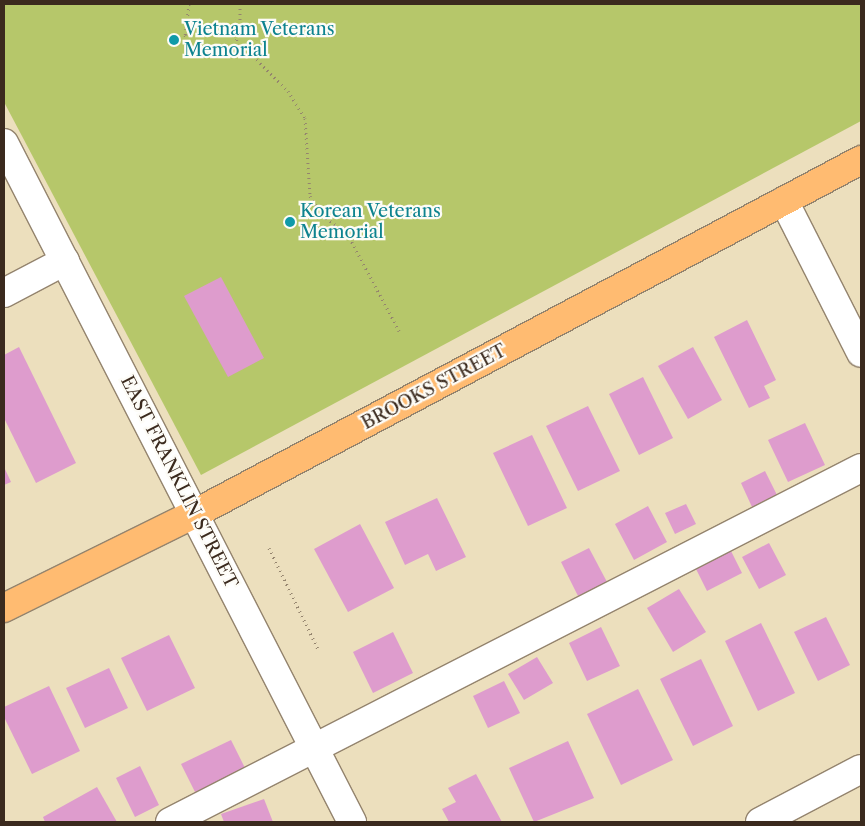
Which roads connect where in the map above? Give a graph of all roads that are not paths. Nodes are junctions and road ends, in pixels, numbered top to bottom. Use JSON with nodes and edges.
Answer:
{"nodes":[{"id":1,"x":4,"y":143,"type":"edge"},
{"id":2,"x":861,"y":160,"type":"edge"},
{"id":3,"x":784,"y":201,"type":"junction"},
{"id":4,"x":65,"y":261,"type":"junction"},
{"id":5,"x":4,"y":293,"type":"edge"},
{"id":6,"x":861,"y":353,"type":"edge"},
{"id":7,"x":861,"y":468,"type":"edge"},
{"id":8,"x":196,"y":513,"type":"junction"},
{"id":9,"x":4,"y":608,"type":"edge"},
{"id":10,"x":314,"y":746,"type":"junction"},
{"id":11,"x":861,"y":770,"type":"edge"},
{"id":12,"x":170,"y":822,"type":"edge"},
{"id":13,"x":352,"y":822,"type":"edge"},
{"id":14,"x":760,"y":822,"type":"edge"}],
"edges":[{"from":1,"to":4,"type":"street","name":"EAST FRANKLIN STREET"},
{"from":2,"to":3,"type":"highway","name":"BROOKS STREET"},
{"from":3,"to":6,"type":"street"},
{"from":3,"to":8,"type":"highway","name":"BROOKS STREET"},
{"from":4,"to":5,"type":"street"},
{"from":4,"to":8,"type":"street","name":"EAST FRANKLIN STREET"},
{"from":7,"to":10,"type":"street"},
{"from":8,"to":9,"type":"highway","name":"BROOKS STREET"},
{"from":8,"to":10,"type":"street","name":"EAST FRANKLIN STREET"},
{"from":10,"to":12,"type":"street"},
{"from":10,"to":13,"type":"street","name":"EAST FRANKLIN STREET"},
{"from":11,"to":14,"type":"street"}]}
